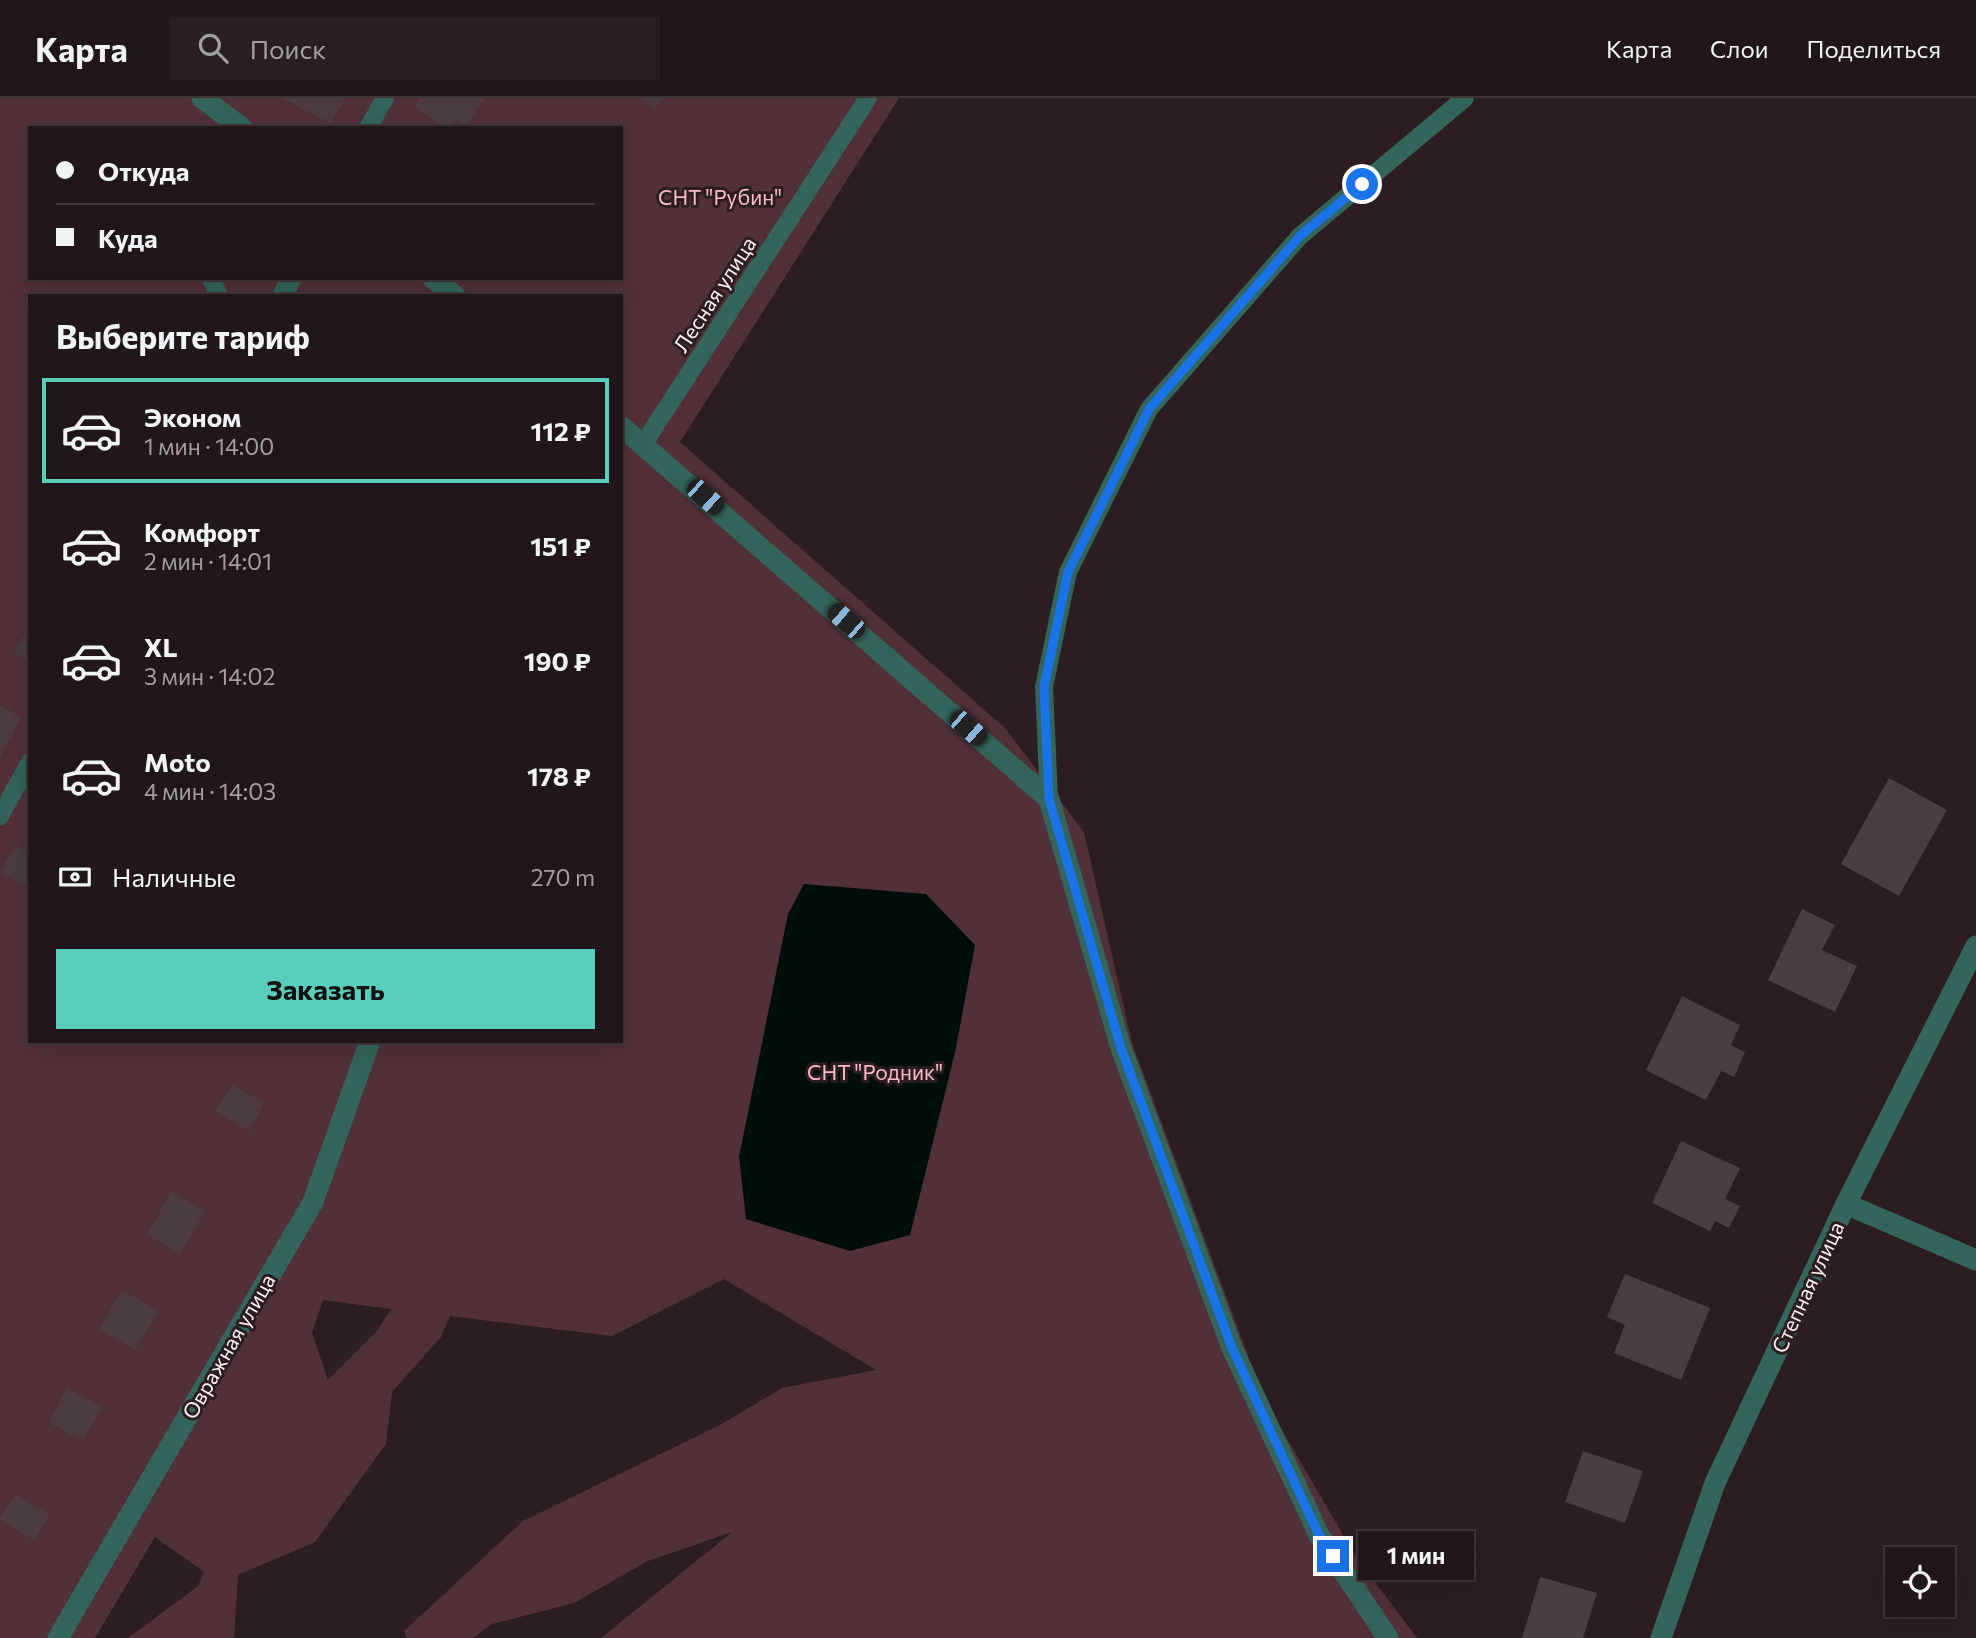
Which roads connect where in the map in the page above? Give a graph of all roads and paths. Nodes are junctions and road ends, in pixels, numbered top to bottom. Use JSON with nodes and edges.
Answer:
{"nodes":[{"id":1,"x":202,"y":98,"type":"edge"},
{"id":2,"x":385,"y":98,"type":"edge"},
{"id":3,"x":868,"y":98,"type":"edge"},
{"id":4,"x":1465,"y":98,"type":"edge"},
{"id":5,"x":239,"y":126,"type":"edge"},
{"id":6,"x":369,"y":126,"type":"edge"},
{"id":7,"x":435,"y":280,"type":"edge"},
{"id":8,"x":453,"y":294,"type":"edge"},
{"id":9,"x":623,"y":427,"type":"edge"},
{"id":10,"x":644,"y":443,"type":"junction"},
{"id":11,"x":28,"y":766,"type":"edge"},
{"id":12,"x":1049,"y":799,"type":"junction"},
{"id":13,"x":0,"y":816,"type":"edge"},
{"id":14,"x":1976,"y":946,"type":"edge"},
{"id":15,"x":369,"y":1043,"type":"edge"},
{"id":16,"x":1846,"y":1204,"type":"junction"},
{"id":17,"x":1976,"y":1260,"type":"edge"},
{"id":18,"x":58,"y":1638,"type":"edge"},
{"id":19,"x":1388,"y":1638,"type":"edge"},
{"id":20,"x":1661,"y":1638,"type":"edge"}],
"edges":[{"from":1,"to":5,"type":"street"},
{"from":2,"to":6,"type":"lane"},
{"from":3,"to":10,"type":"lane","name":"Лесная улица"},
{"from":4,"to":12,"type":"lane"},
{"from":7,"to":8,"type":"street"},
{"from":9,"to":10,"type":"street"},
{"from":10,"to":12,"type":"street"},
{"from":11,"to":13,"type":"lane"},
{"from":12,"to":19,"type":"street"},
{"from":14,"to":16,"type":"street","name":"Степная улица"},
{"from":15,"to":18,"type":"street","name":"Овражная улица"},
{"from":16,"to":17,"type":"street"},
{"from":16,"to":20,"type":"street","name":"Степная улица"}]}
